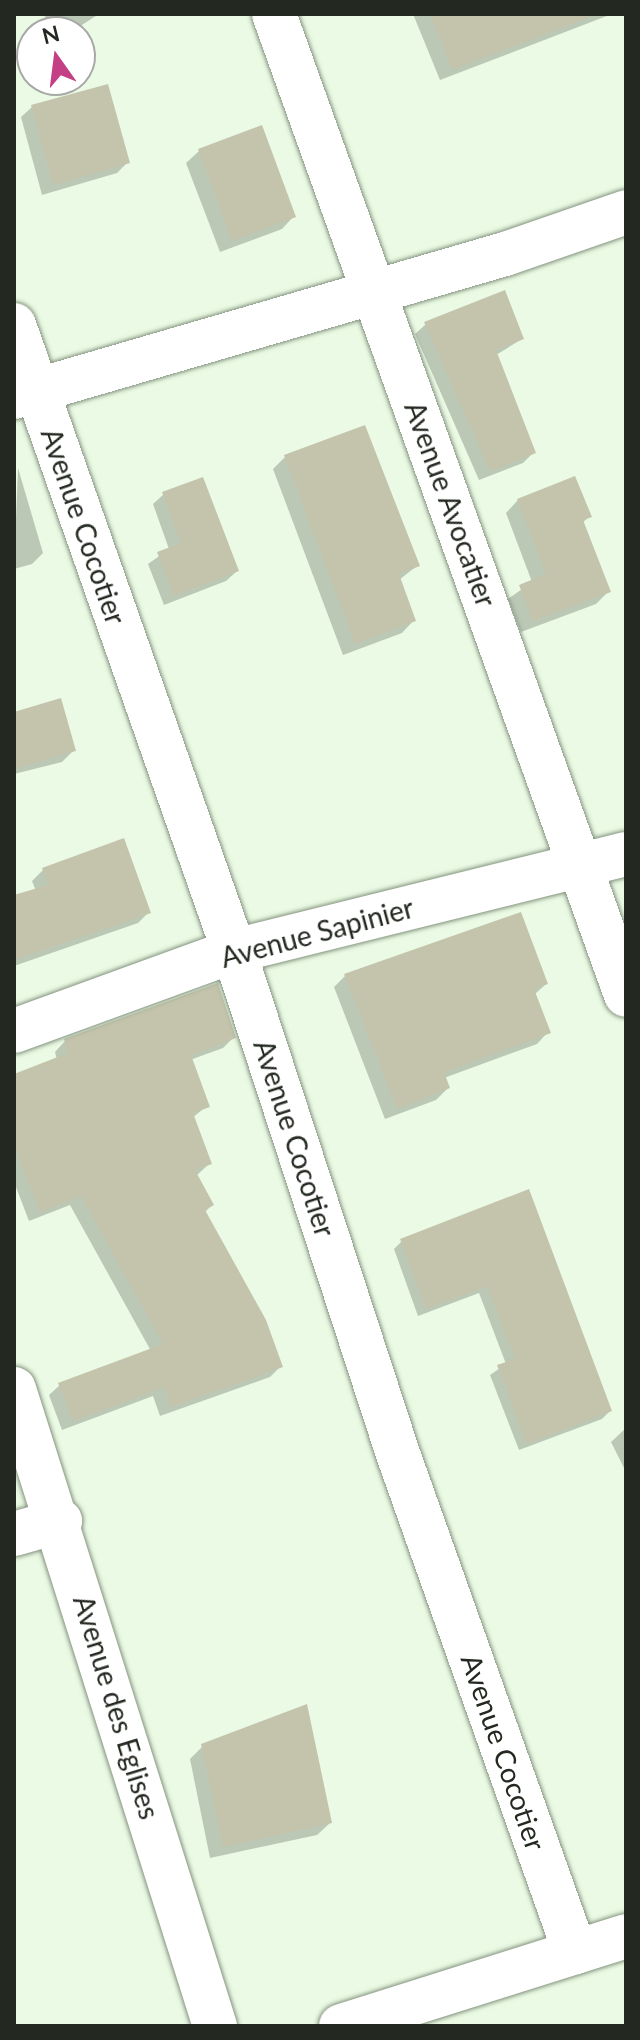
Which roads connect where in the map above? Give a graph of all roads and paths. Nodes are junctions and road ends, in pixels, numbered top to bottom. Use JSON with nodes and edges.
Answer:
{"nodes":[{"id":1,"x":274,"y":14,"type":"edge"},
{"id":2,"x":626,"y":212,"type":"edge"},
{"id":3,"x":373,"y":291,"type":"junction"},
{"id":4,"x":14,"y":325,"type":"edge"},
{"id":5,"x":25,"y":394,"type":"edge"},
{"id":6,"x":626,"y":854,"type":"edge"},
{"id":7,"x":581,"y":865,"type":"junction"},
{"id":8,"x":234,"y":951,"type":"junction"},
{"id":9,"x":626,"y":995,"type":"edge"},
{"id":10,"x":14,"y":1031,"type":"edge"},
{"id":11,"x":14,"y":1389,"type":"edge"},
{"id":12,"x":60,"y":1521,"type":"junction"},
{"id":13,"x":14,"y":1534,"type":"edge"},
{"id":14,"x":626,"y":1936,"type":"edge"},
{"id":15,"x":575,"y":1952,"type":"junction"},
{"id":16,"x":215,"y":2026,"type":"edge"},
{"id":17,"x":341,"y":2026,"type":"edge"}],
"edges":[{"from":1,"to":3,"type":"street","name":"Avenue Avocatier"},
{"from":2,"to":3,"type":"street"},
{"from":3,"to":5,"type":"street"},
{"from":3,"to":7,"type":"street","name":"Avenue Avocatier"},
{"from":4,"to":5,"type":"street","name":"Avenue Cocotier"},
{"from":5,"to":8,"type":"street","name":"Avenue Cocotier"},
{"from":6,"to":7,"type":"street","name":"Avenue Sapinier"},
{"from":7,"to":8,"type":"street","name":"Avenue Sapinier"},
{"from":7,"to":9,"type":"street","name":"Avenue Avocatier"},
{"from":8,"to":10,"type":"street","name":"Avenue Sapinier"},
{"from":8,"to":15,"type":"street","name":"Avenue Cocotier"},
{"from":11,"to":12,"type":"street","name":"Avenue des Eglises"},
{"from":12,"to":13,"type":"street"},
{"from":12,"to":16,"type":"street","name":"Avenue des Eglises"},
{"from":14,"to":15,"type":"street"},
{"from":15,"to":17,"type":"street"}]}
